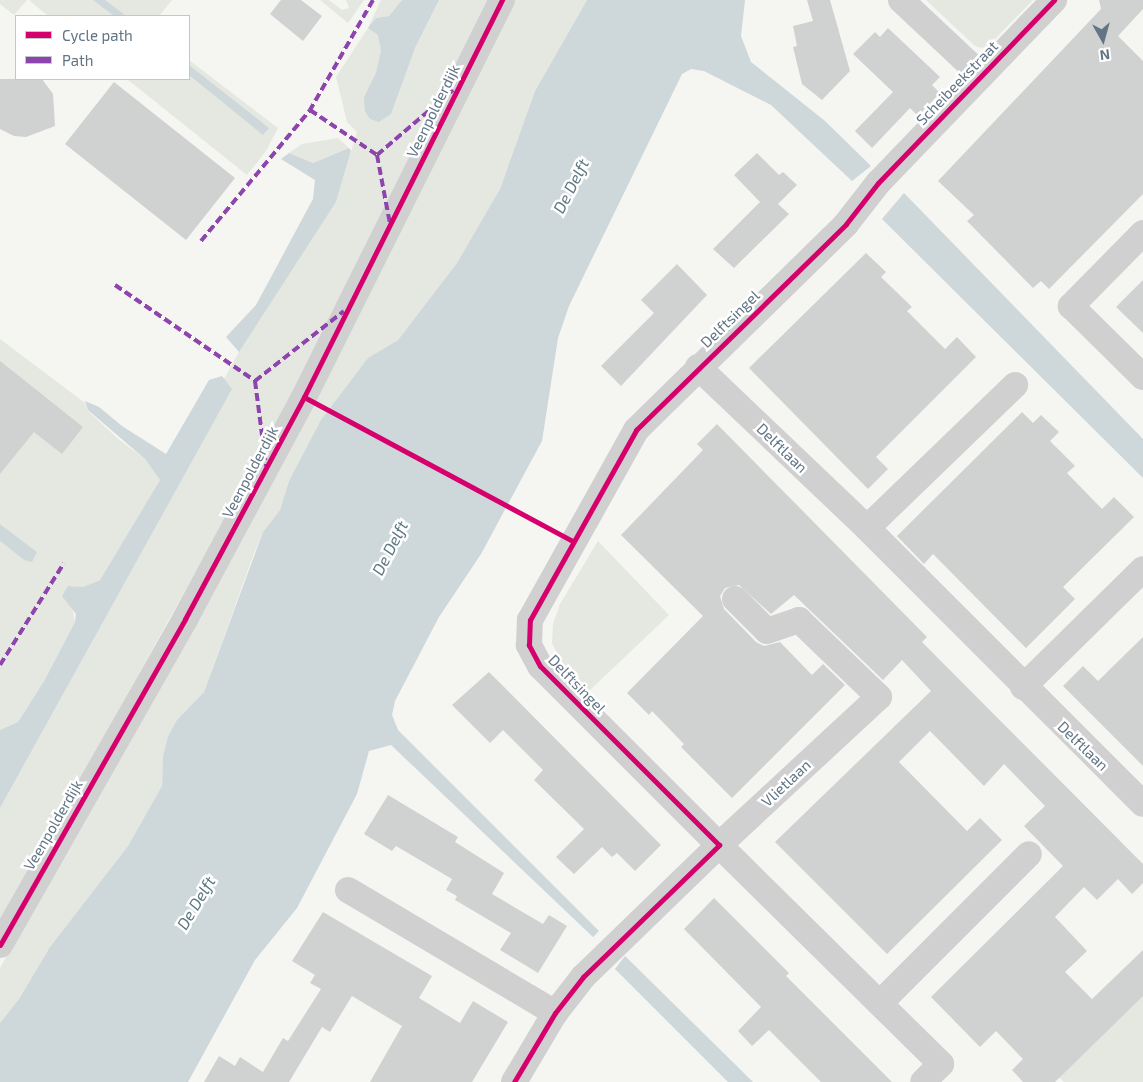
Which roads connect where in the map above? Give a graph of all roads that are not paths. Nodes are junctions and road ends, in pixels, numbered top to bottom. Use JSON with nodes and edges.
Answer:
{"nodes":[{"id":1,"x":502,"y":0,"type":"edge"},
{"id":2,"x":901,"y":0,"type":"edge"},
{"id":3,"x":1054,"y":0,"type":"edge"},
{"id":4,"x":981,"y":75,"type":"junction"},
{"id":5,"x":878,"y":183,"type":"joint"},
{"id":6,"x":1143,"y":233,"type":"edge"},
{"id":7,"x":698,"y":367,"type":"junction"},
{"id":8,"x":1143,"y":377,"type":"edge"},
{"id":9,"x":1014,"y":385,"type":"dead end"},
{"id":10,"x":867,"y":528,"type":"junction"},
{"id":11,"x":1143,"y":569,"type":"edge"},
{"id":12,"x":735,"y":599,"type":"dead end"},
{"id":13,"x":1023,"y":687,"type":"junction"},
{"id":14,"x":1143,"y":804,"type":"edge"},
{"id":15,"x":719,"y":845,"type":"junction"},
{"id":16,"x":1029,"y":854,"type":"dead end"},
{"id":17,"x":348,"y":890,"type":"dead end"},
{"id":18,"x":0,"y":945,"type":"edge"},
{"id":19,"x":881,"y":1002,"type":"junction"},
{"id":20,"x":554,"y":1013,"type":"junction"},
{"id":21,"x":514,"y":1082,"type":"edge"},
{"id":22,"x":923,"y":1082,"type":"edge"}],
"edges":[{"from":1,"to":18,"type":"street","name":"Veenpolderdijk"},
{"from":2,"to":4,"type":"street"},
{"from":3,"to":4,"type":"street","name":"Scheibeekstraat"},
{"from":4,"to":5,"type":"street","name":"Scheibeekstraat"},
{"from":5,"to":7,"type":"street","name":"Delftsingel"},
{"from":6,"to":8,"type":"street"},
{"from":7,"to":10,"type":"street","name":"Delftlaan"},
{"from":7,"to":15,"type":"street","name":"Delftsingel"},
{"from":9,"to":10,"type":"street"},
{"from":10,"to":13,"type":"street","name":"Delftlaan"},
{"from":11,"to":13,"type":"street"},
{"from":12,"to":15,"type":"street","name":"Vlietlaan"},
{"from":13,"to":14,"type":"street","name":"Delftlaan"},
{"from":15,"to":19,"type":"street"},
{"from":15,"to":20,"type":"street"},
{"from":16,"to":19,"type":"street"},
{"from":17,"to":20,"type":"street"},
{"from":19,"to":22,"type":"street"},
{"from":20,"to":21,"type":"street"}]}
